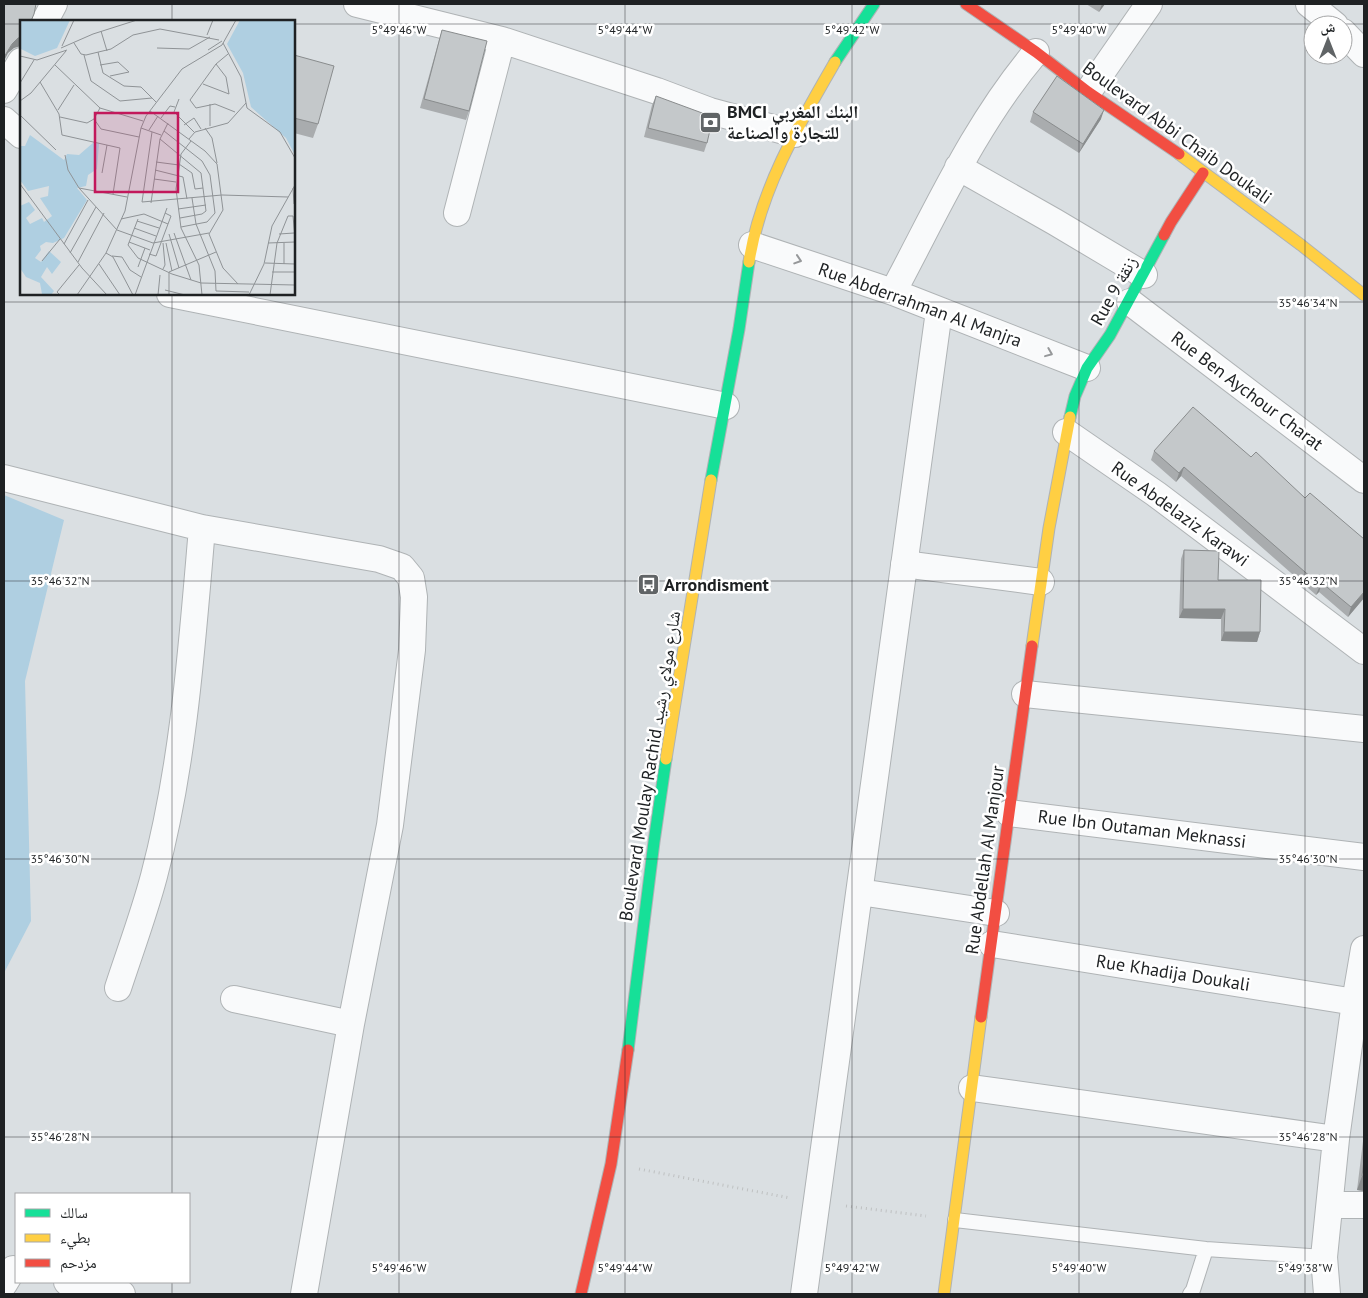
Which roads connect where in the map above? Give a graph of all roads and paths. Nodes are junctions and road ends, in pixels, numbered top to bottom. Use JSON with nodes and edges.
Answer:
{"nodes":[{"id":1,"x":54,"y":4,"type":"edge"},
{"id":2,"x":357,"y":4,"type":"edge"},
{"id":3,"x":874,"y":4,"type":"edge"},
{"id":4,"x":966,"y":4,"type":"edge"},
{"id":5,"x":1149,"y":4,"type":"edge"},
{"id":6,"x":1309,"y":4,"type":"edge"},
{"id":7,"x":1323,"y":15,"type":"edge"},
{"id":8,"x":46,"y":20,"type":"edge"},
{"id":9,"x":502,"y":40,"type":"junction"},
{"id":10,"x":1353,"y":42,"type":"edge"},
{"id":11,"x":1036,"y":52,"type":"junction"},
{"id":12,"x":1364,"y":54,"type":"edge"},
{"id":13,"x":20,"y":63,"type":"edge"},
{"id":14,"x":4,"y":90,"type":"edge"},
{"id":15,"x":1088,"y":92,"type":"junction"},
{"id":16,"x":4,"y":120,"type":"edge"},
{"id":17,"x":20,"y":134,"type":"edge"},
{"id":18,"x":795,"y":134,"type":"junction"},
{"id":19,"x":958,"y":167,"type":"junction"},
{"id":20,"x":1203,"y":173,"type":"junction"},
{"id":21,"x":457,"y":213,"type":"dead end"},
{"id":22,"x":752,"y":245,"type":"junction"},
{"id":23,"x":1144,"y":275,"type":"junction"},
{"id":24,"x":893,"y":292,"type":"junction"},
{"id":25,"x":175,"y":295,"type":"edge"},
{"id":26,"x":1364,"y":295,"type":"edge"},
{"id":27,"x":1130,"y":302,"type":"junction"},
{"id":28,"x":939,"y":311,"type":"junction"},
{"id":29,"x":1088,"y":368,"type":"junction"},
{"id":30,"x":726,"y":406,"type":"junction"},
{"id":31,"x":1066,"y":432,"type":"junction"},
{"id":32,"x":4,"y":478,"type":"edge"},
{"id":33,"x":1364,"y":480,"type":"edge"},
{"id":34,"x":202,"y":528,"type":"junction"},
{"id":35,"x":904,"y":564,"type":"junction"},
{"id":36,"x":1041,"y":582,"type":"junction"},
{"id":37,"x":1364,"y":651,"type":"edge"},
{"id":38,"x":1025,"y":694,"type":"junction"},
{"id":39,"x":1364,"y":729,"type":"edge"},
{"id":40,"x":1009,"y":813,"type":"junction"},
{"id":41,"x":1364,"y":857,"type":"edge"},
{"id":42,"x":860,"y":892,"type":"junction"},
{"id":43,"x":996,"y":913,"type":"junction"},
{"id":44,"x":992,"y":944,"type":"junction"},
{"id":45,"x":1364,"y":949,"type":"edge"},
{"id":46,"x":118,"y":988,"type":"dead end"},
{"id":47,"x":234,"y":999,"type":"dead end"},
{"id":48,"x":1360,"y":1005,"type":"edge"},
{"id":49,"x":351,"y":1024,"type":"junction"},
{"id":50,"x":972,"y":1088,"type":"junction"},
{"id":51,"x":1336,"y":1139,"type":"junction"},
{"id":52,"x":611,"y":1164,"type":"junction"},
{"id":53,"x":682,"y":1177,"type":"dead end"},
{"id":54,"x":1330,"y":1205,"type":"junction"},
{"id":55,"x":1364,"y":1205,"type":"edge"},
{"id":56,"x":955,"y":1220,"type":"junction"},
{"id":57,"x":1206,"y":1249,"type":"junction"},
{"id":58,"x":1324,"y":1257,"type":"junction"},
{"id":59,"x":72,"y":1283,"type":"edge"},
{"id":60,"x":122,"y":1294,"type":"edge"},
{"id":61,"x":304,"y":1294,"type":"edge"},
{"id":62,"x":581,"y":1294,"type":"edge"},
{"id":63,"x":804,"y":1294,"type":"edge"},
{"id":64,"x":944,"y":1294,"type":"edge"},
{"id":65,"x":1190,"y":1294,"type":"edge"},
{"id":66,"x":1327,"y":1294,"type":"edge"}],
"edges":[{"from":1,"to":8,"type":"street"},
{"from":2,"to":9,"type":"street"},
{"from":3,"to":18,"type":"street","name":"Boulevard Moulay Rachid شارع مولاي رشيد"},
{"from":4,"to":11,"type":"street","name":"Boulevard Abbi Chaib Doukali"},
{"from":5,"to":15,"type":"street"},
{"from":6,"to":7,"type":"street"},
{"from":9,"to":18,"type":"street"},
{"from":9,"to":21,"type":"street"},
{"from":10,"to":12,"type":"street"},
{"from":11,"to":15,"type":"street","name":"Boulevard Abbi Chaib Doukali"},
{"from":11,"to":19,"type":"street"},
{"from":13,"to":14,"type":"street"},
{"from":15,"to":20,"type":"street","name":"Boulevard Abbi Chaib Doukali"},
{"from":16,"to":17,"type":"street"},
{"from":18,"to":22,"type":"street","name":"Boulevard Moulay Rachid شارع مولاي رشيد"},
{"from":19,"to":23,"type":"street"},
{"from":19,"to":24,"type":"street"},
{"from":20,"to":23,"type":"street","name":"Rue 9 زنقة"},
{"from":20,"to":26,"type":"street","name":"Boulevard Abbi Chaib Doukali"},
{"from":22,"to":24,"type":"street","name":"Rue Abderrahman Al Manjra","one_way":true},
{"from":22,"to":30,"type":"street","name":"Boulevard Moulay Rachid شارع مولاي رشيد"},
{"from":23,"to":27,"type":"street","name":"Rue 9 زنقة"},
{"from":24,"to":28,"type":"street","name":"Rue Abderrahman Al Manjra"},
{"from":25,"to":30,"type":"street"},
{"from":27,"to":29,"type":"street","name":"Rue 9 زنقة"},
{"from":27,"to":33,"type":"street","name":"Rue Ben Aychour Charat"},
{"from":28,"to":29,"type":"street","name":"Rue Abderrahman Al Manjra","one_way":true},
{"from":28,"to":35,"type":"street"},
{"from":29,"to":31,"type":"street","name":"Rue 9 زنقة"},
{"from":30,"to":52,"type":"street","name":"Boulevard Moulay Rachid شارع مولاي رشيد"},
{"from":31,"to":36,"type":"street","name":"Rue Abdellah Al Manjour"},
{"from":31,"to":37,"type":"street","name":"Rue Abdelaziz Karawi"},
{"from":32,"to":34,"type":"street"},
{"from":34,"to":46,"type":"street"},
{"from":34,"to":49,"type":"street"},
{"from":35,"to":36,"type":"street"},
{"from":35,"to":42,"type":"street"},
{"from":36,"to":38,"type":"street","name":"Rue Abdellah Al Manjour"},
{"from":38,"to":39,"type":"street"},
{"from":38,"to":40,"type":"street","name":"Rue Abdellah Al Manjour"},
{"from":40,"to":41,"type":"street","name":"Rue Ibn Outaman Meknassi"},
{"from":40,"to":43,"type":"street","name":"Rue Abdellah Al Manjour"},
{"from":42,"to":43,"type":"street"},
{"from":42,"to":63,"type":"street"},
{"from":43,"to":44,"type":"street","name":"Rue Abdellah Al Manjour"},
{"from":44,"to":48,"type":"street","name":"Rue Khadija Doukali"},
{"from":44,"to":50,"type":"street","name":"Rue Abdellah Al Manjour"},
{"from":45,"to":48,"type":"street"},
{"from":47,"to":49,"type":"street"},
{"from":48,"to":51,"type":"street"},
{"from":49,"to":61,"type":"street"},
{"from":50,"to":51,"type":"street"},
{"from":50,"to":56,"type":"street","name":"Rue Abdellah Al Manjour"},
{"from":51,"to":54,"type":"street"},
{"from":52,"to":53,"type":"path"},
{"from":52,"to":62,"type":"street","name":"Boulevard Moulay Rachid شارع مولاي رشيد"},
{"from":54,"to":55,"type":"street"},
{"from":54,"to":58,"type":"street"},
{"from":56,"to":57,"type":"lane"},
{"from":56,"to":64,"type":"street","name":"Rue Abdellah Al Manjour"},
{"from":57,"to":58,"type":"lane"},
{"from":57,"to":65,"type":"lane"},
{"from":58,"to":66,"type":"street"},
{"from":59,"to":60,"type":"street"}]}
